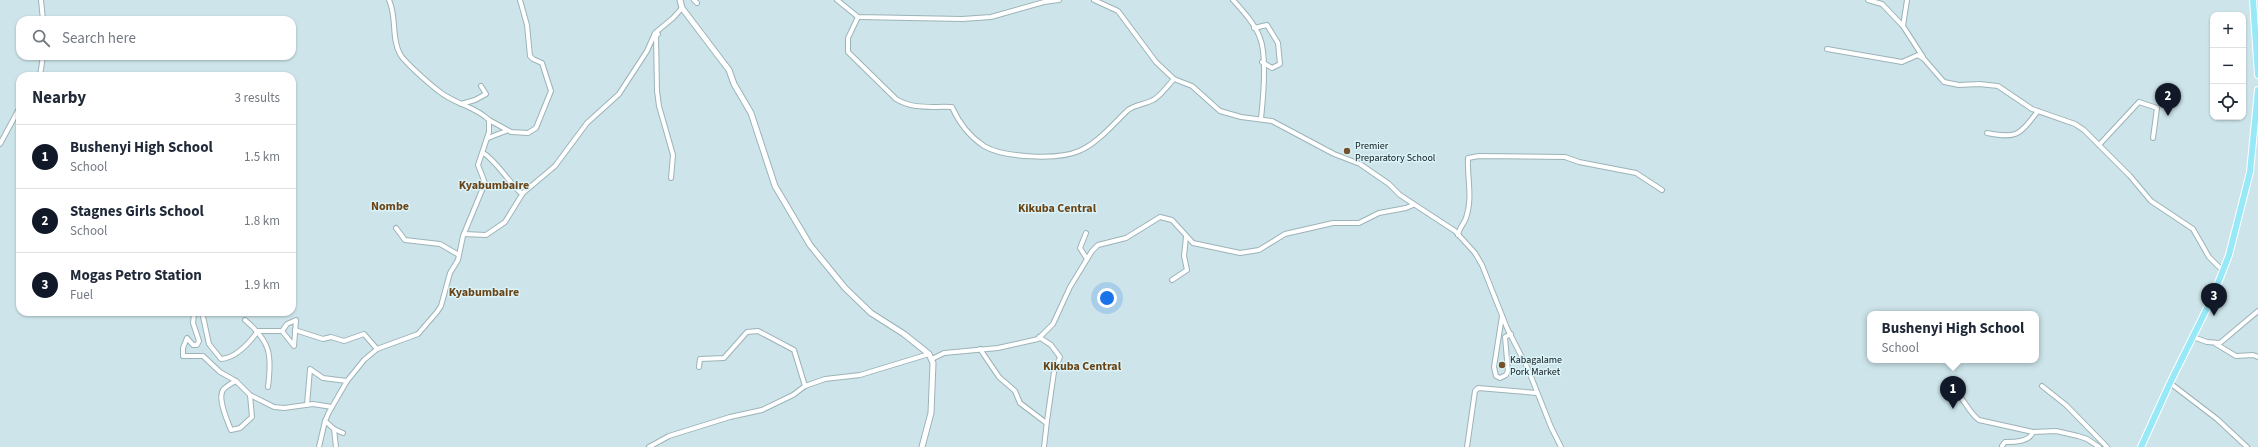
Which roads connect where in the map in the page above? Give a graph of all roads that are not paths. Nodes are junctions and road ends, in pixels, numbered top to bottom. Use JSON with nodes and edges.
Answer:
{"nodes":[{"id":1,"x":41,"y":0,"type":"edge"},
{"id":2,"x":389,"y":0,"type":"edge"},
{"id":3,"x":394,"y":0,"type":"edge"},
{"id":4,"x":520,"y":0,"type":"edge"},
{"id":5,"x":680,"y":0,"type":"edge"},
{"id":6,"x":837,"y":0,"type":"edge"},
{"id":7,"x":1059,"y":0,"type":"edge"},
{"id":8,"x":1094,"y":0,"type":"edge"},
{"id":9,"x":1232,"y":0,"type":"edge"},
{"id":10,"x":1868,"y":0,"type":"edge"},
{"id":11,"x":1907,"y":0,"type":"edge"},
{"id":12,"x":2253,"y":0,"type":"edge"},
{"id":13,"x":392,"y":7,"type":"junction"},
{"id":14,"x":682,"y":8,"type":"junction"},
{"id":15,"x":43,"y":16,"type":"edge"},
{"id":16,"x":858,"y":17,"type":"junction"},
{"id":17,"x":666,"y":24,"type":"junction"},
{"id":18,"x":1903,"y":26,"type":"junction"},
{"id":19,"x":1254,"y":28,"type":"junction"},
{"id":20,"x":1827,"y":49,"type":"dead end"},
{"id":21,"x":1924,"y":59,"type":"junction"},
{"id":22,"x":42,"y":60,"type":"edge"},
{"id":23,"x":1262,"y":62,"type":"junction"},
{"id":24,"x":41,"y":72,"type":"edge"},
{"id":25,"x":2258,"y":75,"type":"edge"},
{"id":26,"x":1174,"y":78,"type":"junction"},
{"id":27,"x":481,"y":86,"type":"dead end"},
{"id":28,"x":2258,"y":90,"type":"edge"},
{"id":29,"x":461,"y":104,"type":"junction"},
{"id":30,"x":2038,"y":111,"type":"junction"},
{"id":31,"x":16,"y":114,"type":"edge"},
{"id":32,"x":1261,"y":119,"type":"junction"},
{"id":33,"x":489,"y":120,"type":"junction"},
{"id":34,"x":506,"y":131,"type":"junction"},
{"id":35,"x":1987,"y":134,"type":"dead end"},
{"id":36,"x":488,"y":138,"type":"junction"},
{"id":37,"x":2153,"y":138,"type":"dead end"},
{"id":38,"x":0,"y":144,"type":"edge"},
{"id":39,"x":2099,"y":145,"type":"junction"},
{"id":40,"x":483,"y":152,"type":"junction"},
{"id":41,"x":671,"y":178,"type":"dead end"},
{"id":42,"x":1662,"y":190,"type":"dead end"},
{"id":43,"x":522,"y":194,"type":"junction"},
{"id":44,"x":1413,"y":205,"type":"junction"},
{"id":45,"x":396,"y":228,"type":"dead end"},
{"id":46,"x":1086,"y":233,"type":"dead end"},
{"id":47,"x":464,"y":234,"type":"junction"},
{"id":48,"x":1458,"y":235,"type":"junction"},
{"id":49,"x":1186,"y":236,"type":"junction"},
{"id":50,"x":459,"y":255,"type":"junction"},
{"id":51,"x":1087,"y":259,"type":"junction"},
{"id":52,"x":2223,"y":271,"type":"junction"},
{"id":53,"x":1172,"y":280,"type":"dead end"},
{"id":54,"x":2258,"y":311,"type":"edge"},
{"id":55,"x":1502,"y":315,"type":"junction"},
{"id":56,"x":194,"y":316,"type":"edge"},
{"id":57,"x":203,"y":316,"type":"edge"},
{"id":58,"x":245,"y":320,"type":"dead end"},
{"id":59,"x":295,"y":330,"type":"junction"},
{"id":60,"x":258,"y":331,"type":"junction"},
{"id":61,"x":282,"y":331,"type":"junction"},
{"id":62,"x":1511,"y":334,"type":"junction"},
{"id":63,"x":1039,"y":337,"type":"junction"},
{"id":64,"x":2193,"y":337,"type":"junction"},
{"id":65,"x":2216,"y":344,"type":"junction"},
{"id":66,"x":377,"y":349,"type":"junction"},
{"id":67,"x":980,"y":349,"type":"junction"},
{"id":68,"x":929,"y":354,"type":"junction"},
{"id":69,"x":2258,"y":357,"type":"edge"},
{"id":70,"x":932,"y":359,"type":"junction"},
{"id":71,"x":699,"y":367,"type":"dead end"},
{"id":72,"x":236,"y":381,"type":"junction"},
{"id":73,"x":347,"y":381,"type":"junction"},
{"id":74,"x":1946,"y":382,"type":"dead end"},
{"id":75,"x":2170,"y":382,"type":"junction"},
{"id":76,"x":805,"y":386,"type":"junction"},
{"id":77,"x":2042,"y":386,"type":"dead end"},
{"id":78,"x":268,"y":387,"type":"dead end"},
{"id":79,"x":1537,"y":393,"type":"junction"},
{"id":80,"x":250,"y":395,"type":"junction"},
{"id":81,"x":307,"y":404,"type":"junction"},
{"id":82,"x":332,"y":408,"type":"junction"},
{"id":83,"x":325,"y":421,"type":"junction"},
{"id":84,"x":1047,"y":421,"type":"junction"},
{"id":85,"x":334,"y":428,"type":"junction"},
{"id":86,"x":2033,"y":432,"type":"junction"},
{"id":87,"x":343,"y":433,"type":"dead end"},
{"id":88,"x":2002,"y":446,"type":"dead end"},
{"id":89,"x":319,"y":447,"type":"edge"},
{"id":90,"x":336,"y":447,"type":"edge"},
{"id":91,"x":649,"y":447,"type":"edge"},
{"id":92,"x":922,"y":447,"type":"edge"},
{"id":93,"x":1044,"y":447,"type":"edge"},
{"id":94,"x":1467,"y":447,"type":"edge"},
{"id":95,"x":1561,"y":447,"type":"edge"},
{"id":96,"x":2099,"y":447,"type":"edge"},
{"id":97,"x":2107,"y":447,"type":"edge"},
{"id":98,"x":2141,"y":447,"type":"edge"},
{"id":99,"x":2247,"y":447,"type":"edge"}],
"edges":[{"from":1,"to":15,"type":"street"},
{"from":2,"to":13,"type":"street"},
{"from":3,"to":13,"type":"street"},
{"from":4,"to":34,"type":"street"},
{"from":5,"to":14,"type":"street"},
{"from":6,"to":16,"type":"street"},
{"from":7,"to":16,"type":"street"},
{"from":8,"to":26,"type":"street"},
{"from":9,"to":19,"type":"street"},
{"from":10,"to":18,"type":"street"},
{"from":11,"to":18,"type":"street"},
{"from":12,"to":25,"type":"main road"},
{"from":13,"to":29,"type":"street"},
{"from":14,"to":17,"type":"street"},
{"from":14,"to":68,"type":"street"},
{"from":16,"to":26,"type":"street"},
{"from":17,"to":41,"type":"street"},
{"from":17,"to":43,"type":"street"},
{"from":18,"to":21,"type":"street"},
{"from":19,"to":23,"type":"street"},
{"from":19,"to":23,"type":"street"},
{"from":20,"to":21,"type":"street"},
{"from":21,"to":30,"type":"street"},
{"from":22,"to":24,"type":"street"},
{"from":23,"to":32,"type":"street"},
{"from":26,"to":32,"type":"street"},
{"from":27,"to":29,"type":"street"},
{"from":28,"to":52,"type":"main road"},
{"from":29,"to":33,"type":"street"},
{"from":30,"to":35,"type":"street"},
{"from":30,"to":39,"type":"street"},
{"from":31,"to":38,"type":"street"},
{"from":32,"to":44,"type":"street"},
{"from":33,"to":34,"type":"street"},
{"from":33,"to":36,"type":"street"},
{"from":34,"to":36,"type":"street"},
{"from":36,"to":40,"type":"street"},
{"from":37,"to":39,"type":"street"},
{"from":39,"to":52,"type":"street"},
{"from":40,"to":43,"type":"street"},
{"from":40,"to":47,"type":"street"},
{"from":42,"to":48,"type":"street"},
{"from":43,"to":47,"type":"street"},
{"from":44,"to":48,"type":"street"},
{"from":44,"to":49,"type":"street"},
{"from":45,"to":50,"type":"street"},
{"from":46,"to":51,"type":"street"},
{"from":47,"to":50,"type":"street"},
{"from":48,"to":55,"type":"street"},
{"from":49,"to":51,"type":"street"},
{"from":49,"to":53,"type":"street"},
{"from":50,"to":66,"type":"street"},
{"from":51,"to":63,"type":"street"},
{"from":52,"to":64,"type":"main road"},
{"from":54,"to":65,"type":"street"},
{"from":55,"to":62,"type":"street"},
{"from":55,"to":62,"type":"street"},
{"from":56,"to":72,"type":"street"},
{"from":57,"to":60,"type":"street"},
{"from":58,"to":60,"type":"street"},
{"from":59,"to":61,"type":"street"},
{"from":59,"to":61,"type":"street"},
{"from":59,"to":66,"type":"street"},
{"from":60,"to":61,"type":"street"},
{"from":60,"to":78,"type":"street"},
{"from":62,"to":79,"type":"street"},
{"from":63,"to":67,"type":"street"},
{"from":63,"to":84,"type":"street"},
{"from":64,"to":65,"type":"street"},
{"from":64,"to":75,"type":"main road"},
{"from":65,"to":69,"type":"street"},
{"from":66,"to":73,"type":"street"},
{"from":67,"to":70,"type":"street"},
{"from":67,"to":84,"type":"street"},
{"from":68,"to":70,"type":"street"},
{"from":68,"to":76,"type":"street"},
{"from":70,"to":92,"type":"street"},
{"from":71,"to":76,"type":"street"},
{"from":72,"to":80,"type":"street"},
{"from":72,"to":80,"type":"street"},
{"from":73,"to":81,"type":"street"},
{"from":73,"to":82,"type":"street"},
{"from":74,"to":86,"type":"street"},
{"from":75,"to":98,"type":"main road"},
{"from":75,"to":99,"type":"street"},
{"from":76,"to":91,"type":"street"},
{"from":77,"to":97,"type":"street"},
{"from":79,"to":94,"type":"street"},
{"from":79,"to":95,"type":"street"},
{"from":80,"to":81,"type":"street"},
{"from":81,"to":82,"type":"street"},
{"from":82,"to":83,"type":"street"},
{"from":83,"to":85,"type":"street"},
{"from":83,"to":89,"type":"street"},
{"from":84,"to":93,"type":"street"},
{"from":85,"to":87,"type":"street"},
{"from":85,"to":90,"type":"street"},
{"from":86,"to":88,"type":"street"},
{"from":86,"to":96,"type":"street"}]}
